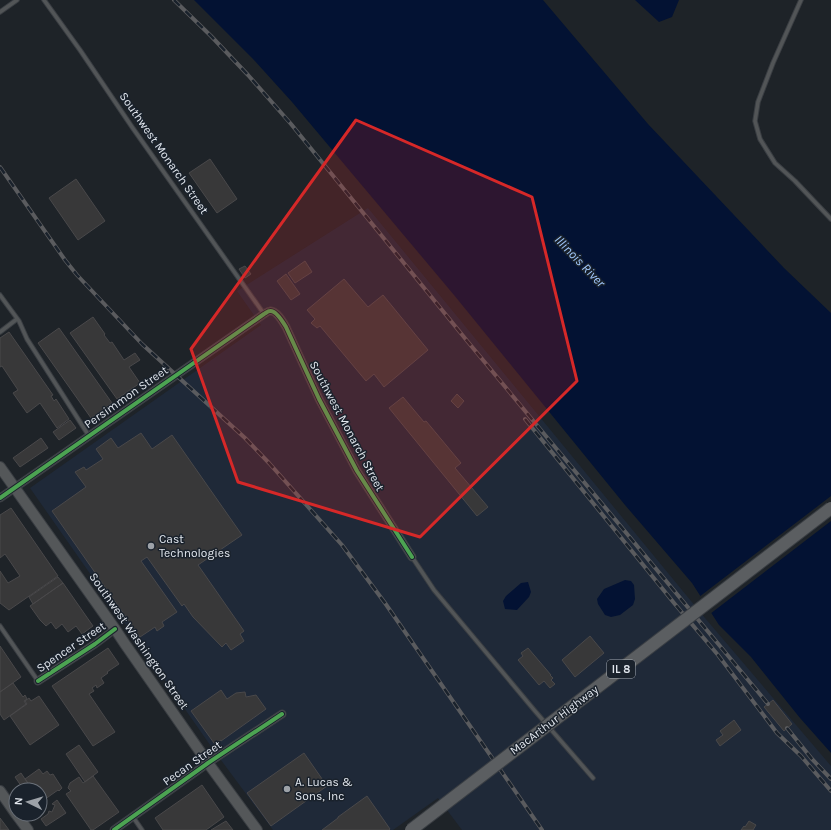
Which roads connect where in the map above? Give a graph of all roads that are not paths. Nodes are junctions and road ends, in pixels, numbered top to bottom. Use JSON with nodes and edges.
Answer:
{"nodes":[{"id":1,"x":17,"y":0,"type":"edge"},
{"id":2,"x":44,"y":0,"type":"edge"},
{"id":3,"x":801,"y":0,"type":"edge"},
{"id":4,"x":0,"y":12,"type":"edge"},
{"id":5,"x":831,"y":219,"type":"edge"},
{"id":6,"x":0,"y":295,"type":"edge"},
{"id":7,"x":264,"y":314,"type":"junction"},
{"id":8,"x":17,"y":319,"type":"junction"},
{"id":9,"x":0,"y":332,"type":"edge"},
{"id":10,"x":89,"y":436,"type":"junction"},
{"id":11,"x":0,"y":467,"type":"edge"},
{"id":12,"x":14,"y":488,"type":"junction"},
{"id":13,"x":0,"y":498,"type":"edge"},
{"id":14,"x":831,"y":508,"type":"edge"},
{"id":15,"x":412,"y":557,"type":"joint"},
{"id":16,"x":0,"y":626,"type":"edge"},
{"id":17,"x":115,"y":629,"type":"junction"},
{"id":18,"x":38,"y":682,"type":"joint"},
{"id":19,"x":282,"y":714,"type":"dead end"},
{"id":20,"x":208,"y":763,"type":"junction"},
{"id":21,"x":593,"y":778,"type":"dead end"},
{"id":22,"x":0,"y":791,"type":"edge"},
{"id":23,"x":8,"y":802,"type":"edge"},
{"id":24,"x":133,"y":817,"type":"junction"},
{"id":25,"x":114,"y":830,"type":"edge"},
{"id":26,"x":142,"y":830,"type":"edge"},
{"id":27,"x":257,"y":830,"type":"edge"},
{"id":28,"x":411,"y":830,"type":"edge"}],
"edges":[{"from":1,"to":4,"type":"lane"},
{"from":2,"to":7,"type":"lane","name":"Southwest Monarch Street"},
{"from":3,"to":5,"type":"lane"},
{"from":6,"to":8,"type":"lane"},
{"from":7,"to":10,"type":"street","name":"Persimmon Street"},
{"from":7,"to":15,"type":"street","name":"Southwest Monarch Street"},
{"from":8,"to":9,"type":"lane"},
{"from":8,"to":10,"type":"lane"},
{"from":10,"to":12,"type":"street","name":"Persimmon Street"},
{"from":11,"to":12,"type":"main road","name":"Southwest Washington Street"},
{"from":12,"to":13,"type":"street","name":"Persimmon Street"},
{"from":12,"to":17,"type":"main road","name":"Southwest Washington Street"},
{"from":14,"to":28,"type":"main road","name":"MacArthur Highway","number":"IL 8","bridge":true},
{"from":15,"to":21,"type":"lane"},
{"from":16,"to":18,"type":"lane"},
{"from":17,"to":18,"type":"street","name":"Spencer Street"},
{"from":17,"to":20,"type":"main road","name":"Southwest Washington Street"},
{"from":19,"to":20,"type":"street","name":"Pecan Street"},
{"from":20,"to":24,"type":"street","name":"Pecan Street"},
{"from":20,"to":27,"type":"main road","name":"Southwest Washington Street"},
{"from":22,"to":23,"type":"main road"},
{"from":24,"to":25,"type":"street","name":"Pecan Street"},
{"from":24,"to":26,"type":"lane"}]}
